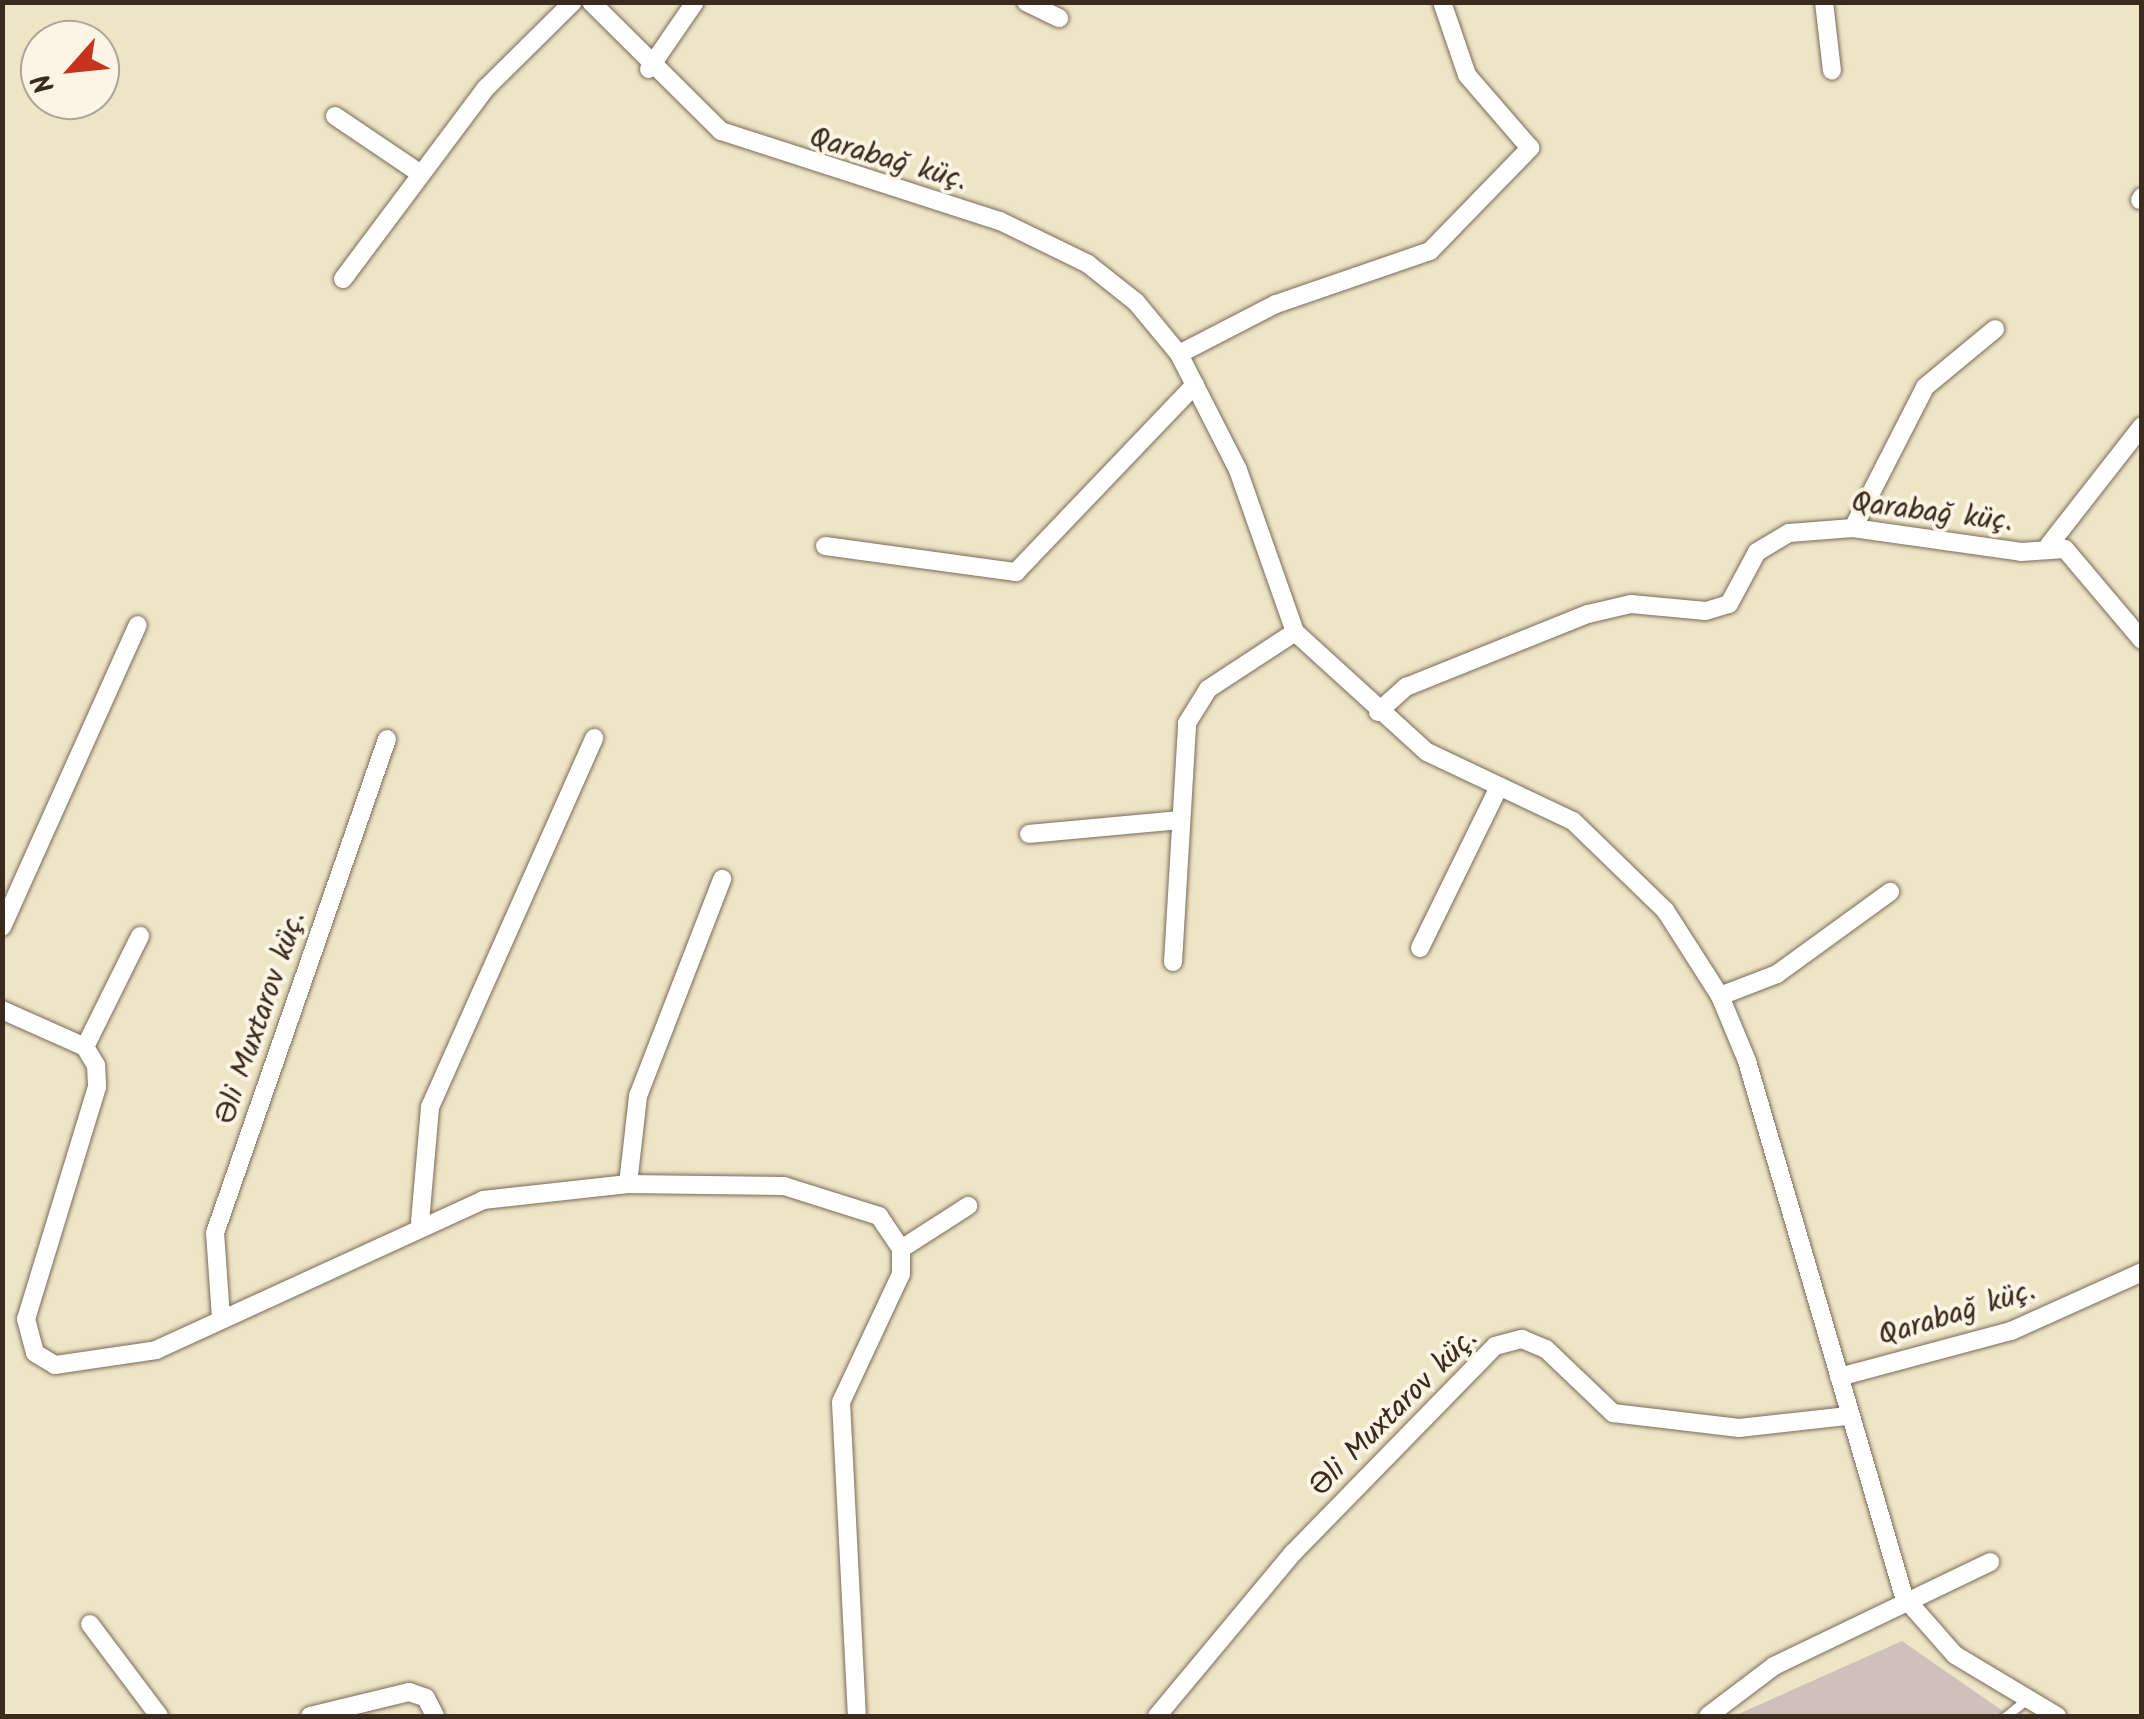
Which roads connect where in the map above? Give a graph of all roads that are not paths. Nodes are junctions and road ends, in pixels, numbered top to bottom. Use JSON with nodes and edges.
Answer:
{"nodes":[{"id":1,"x":573,"y":2,"type":"edge"},
{"id":2,"x":591,"y":2,"type":"edge"},
{"id":3,"x":695,"y":2,"type":"edge"},
{"id":4,"x":1026,"y":2,"type":"edge"},
{"id":5,"x":1442,"y":2,"type":"edge"},
{"id":6,"x":1824,"y":2,"type":"edge"},
{"id":7,"x":1059,"y":18,"type":"dead end"},
{"id":8,"x":649,"y":69,"type":"junction"},
{"id":9,"x":1832,"y":71,"type":"dead end"},
{"id":10,"x":334,"y":116,"type":"dead end"},
{"id":11,"x":418,"y":172,"type":"junction"},
{"id":12,"x":344,"y":280,"type":"dead end"},
{"id":13,"x":1995,"y":329,"type":"dead end"},
{"id":14,"x":1179,"y":354,"type":"junction"},
{"id":15,"x":1195,"y":385,"type":"junction"},
{"id":16,"x":2142,"y":426,"type":"edge"},
{"id":17,"x":1853,"y":528,"type":"junction"},
{"id":18,"x":2049,"y":545,"type":"junction"},
{"id":19,"x":825,"y":546,"type":"dead end"},
{"id":20,"x":138,"y":625,"type":"dead end"},
{"id":21,"x":1295,"y":632,"type":"junction"},
{"id":22,"x":2142,"y":640,"type":"edge"},
{"id":23,"x":1378,"y":712,"type":"junction"},
{"id":24,"x":594,"y":738,"type":"dead end"},
{"id":25,"x":387,"y":739,"type":"dead end"},
{"id":26,"x":1497,"y":791,"type":"junction"},
{"id":27,"x":1179,"y":820,"type":"junction"},
{"id":28,"x":1029,"y":834,"type":"dead end"},
{"id":29,"x":722,"y":880,"type":"dead end"},
{"id":30,"x":1890,"y":892,"type":"dead end"},
{"id":31,"x":2,"y":928,"type":"edge"},
{"id":32,"x":140,"y":936,"type":"dead end"},
{"id":33,"x":1420,"y":948,"type":"dead end"},
{"id":34,"x":1173,"y":962,"type":"dead end"},
{"id":35,"x":1720,"y":996,"type":"junction"},
{"id":36,"x":2,"y":1010,"type":"edge"},
{"id":37,"x":85,"y":1048,"type":"junction"},
{"id":38,"x":628,"y":1184,"type":"junction"},
{"id":39,"x":968,"y":1206,"type":"dead end"},
{"id":40,"x":420,"y":1222,"type":"junction"},
{"id":41,"x":901,"y":1248,"type":"junction"},
{"id":42,"x":2142,"y":1272,"type":"edge"},
{"id":43,"x":220,"y":1318,"type":"junction"},
{"id":44,"x":1838,"y":1377,"type":"junction"},
{"id":45,"x":1848,"y":1416,"type":"junction"},
{"id":46,"x":1990,"y":1562,"type":"dead end"},
{"id":47,"x":1904,"y":1598,"type":"junction"},
{"id":48,"x":90,"y":1624,"type":"dead end"},
{"id":49,"x":2027,"y":1698,"type":"junction"},
{"id":50,"x":159,"y":1716,"type":"edge"},
{"id":51,"x":310,"y":1716,"type":"edge"},
{"id":52,"x":436,"y":1716,"type":"edge"},
{"id":53,"x":856,"y":1716,"type":"edge"},
{"id":54,"x":1157,"y":1716,"type":"edge"},
{"id":55,"x":1708,"y":1716,"type":"edge"},
{"id":56,"x":2006,"y":1716,"type":"edge"},
{"id":57,"x":2057,"y":1716,"type":"edge"}],
"edges":[{"from":1,"to":11,"type":"street"},
{"from":2,"to":8,"type":"street","name":"Qarabağ küç."},
{"from":3,"to":8,"type":"street"},
{"from":4,"to":7,"type":"street"},
{"from":5,"to":14,"type":"street"},
{"from":6,"to":9,"type":"street"},
{"from":8,"to":14,"type":"street","name":"Qarabağ küç."},
{"from":10,"to":11,"type":"street"},
{"from":11,"to":12,"type":"street"},
{"from":13,"to":17,"type":"street"},
{"from":14,"to":15,"type":"street","name":"Qarabağ küç."},
{"from":15,"to":19,"type":"street"},
{"from":15,"to":21,"type":"street","name":"Qarabağ küç."},
{"from":16,"to":18,"type":"street"},
{"from":17,"to":18,"type":"street","name":"Qarabağ küç."},
{"from":17,"to":23,"type":"street","name":"Qarabağ küç."},
{"from":18,"to":22,"type":"street","name":"Qarabağ küç."},
{"from":20,"to":31,"type":"street"},
{"from":21,"to":23,"type":"street","name":"Qarabağ küç."},
{"from":21,"to":27,"type":"street"},
{"from":23,"to":26,"type":"street","name":"Qarabağ küç."},
{"from":24,"to":40,"type":"street"},
{"from":25,"to":43,"type":"street","name":"Əli Muxtarov küç."},
{"from":26,"to":33,"type":"street"},
{"from":26,"to":35,"type":"street","name":"Qarabağ küç."},
{"from":27,"to":28,"type":"street"},
{"from":27,"to":34,"type":"street"},
{"from":29,"to":38,"type":"street"},
{"from":30,"to":35,"type":"street"},
{"from":32,"to":37,"type":"street"},
{"from":35,"to":44,"type":"street","name":"Qarabağ küç."},
{"from":36,"to":37,"type":"street"},
{"from":37,"to":43,"type":"street"},
{"from":38,"to":40,"type":"street"},
{"from":38,"to":41,"type":"street"},
{"from":39,"to":41,"type":"street"},
{"from":40,"to":43,"type":"street"},
{"from":41,"to":53,"type":"street"},
{"from":42,"to":44,"type":"street","name":"Qarabağ küç."},
{"from":44,"to":45,"type":"street","name":"Qarabağ küç."},
{"from":45,"to":47,"type":"street","name":"Qarabağ küç."},
{"from":45,"to":54,"type":"street","name":"Əli Muxtarov küç."},
{"from":46,"to":47,"type":"street"},
{"from":47,"to":49,"type":"street","name":"Qarabağ küç."},
{"from":47,"to":55,"type":"street"},
{"from":48,"to":50,"type":"street"},
{"from":49,"to":56,"type":"lane"},
{"from":49,"to":57,"type":"street","name":"Qarabağ küç."},
{"from":51,"to":52,"type":"street"}]}
